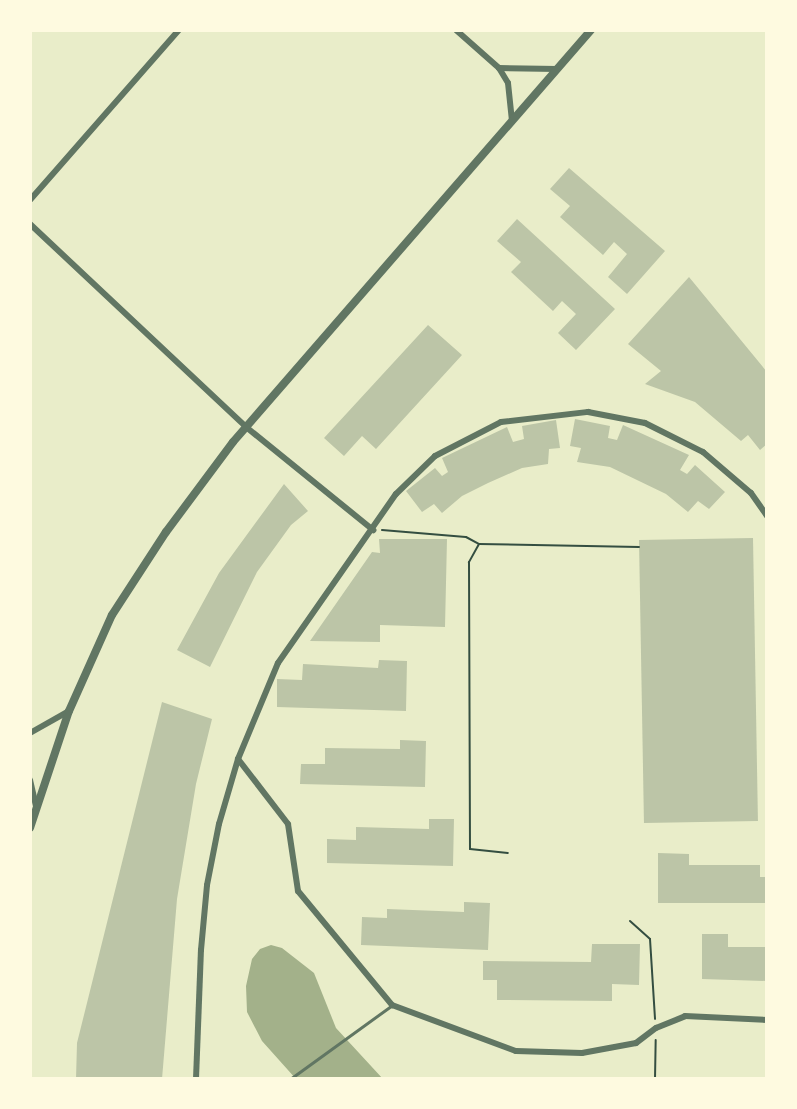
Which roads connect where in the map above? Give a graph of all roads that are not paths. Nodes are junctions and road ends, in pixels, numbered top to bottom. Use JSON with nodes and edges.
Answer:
{"nodes":[{"id":1,"x":179,"y":30,"type":"edge"},
{"id":2,"x":456,"y":30,"type":"edge"},
{"id":3,"x":591,"y":30,"type":"edge"},
{"id":4,"x":499,"y":68,"type":"junction"},
{"id":5,"x":557,"y":69,"type":"junction"},
{"id":6,"x":512,"y":121,"type":"junction"},
{"id":7,"x":30,"y":200,"type":"edge"},
{"id":8,"x":30,"y":224,"type":"edge"},
{"id":9,"x":246,"y":427,"type":"junction"},
{"id":10,"x":767,"y":516,"type":"edge"},
{"id":11,"x":373,"y":530,"type":"junction"},
{"id":12,"x":69,"y":711,"type":"junction"},
{"id":13,"x":30,"y":733,"type":"edge"},
{"id":14,"x":238,"y":759,"type":"junction"},
{"id":15,"x":30,"y":780,"type":"edge"},
{"id":16,"x":36,"y":807,"type":"junction"},
{"id":17,"x":30,"y":828,"type":"edge"},
{"id":18,"x":392,"y":1005,"type":"junction"},
{"id":19,"x":767,"y":1020,"type":"edge"},
{"id":20,"x":196,"y":1079,"type":"edge"},
{"id":21,"x":290,"y":1079,"type":"edge"}],
"edges":[{"from":1,"to":7,"type":"street"},
{"from":2,"to":4,"type":"street"},
{"from":3,"to":5,"type":"street"},
{"from":4,"to":5,"type":"street"},
{"from":4,"to":6,"type":"street"},
{"from":5,"to":6,"type":"street"},
{"from":6,"to":9,"type":"street"},
{"from":8,"to":9,"type":"street"},
{"from":9,"to":11,"type":"street"},
{"from":9,"to":12,"type":"street"},
{"from":10,"to":11,"type":"street"},
{"from":11,"to":14,"type":"street"},
{"from":12,"to":13,"type":"street"},
{"from":12,"to":16,"type":"street"},
{"from":14,"to":18,"type":"street"},
{"from":14,"to":20,"type":"street"},
{"from":15,"to":16,"type":"street"},
{"from":16,"to":17,"type":"street"},
{"from":18,"to":19,"type":"street"},
{"from":18,"to":21,"type":"lane"}]}
